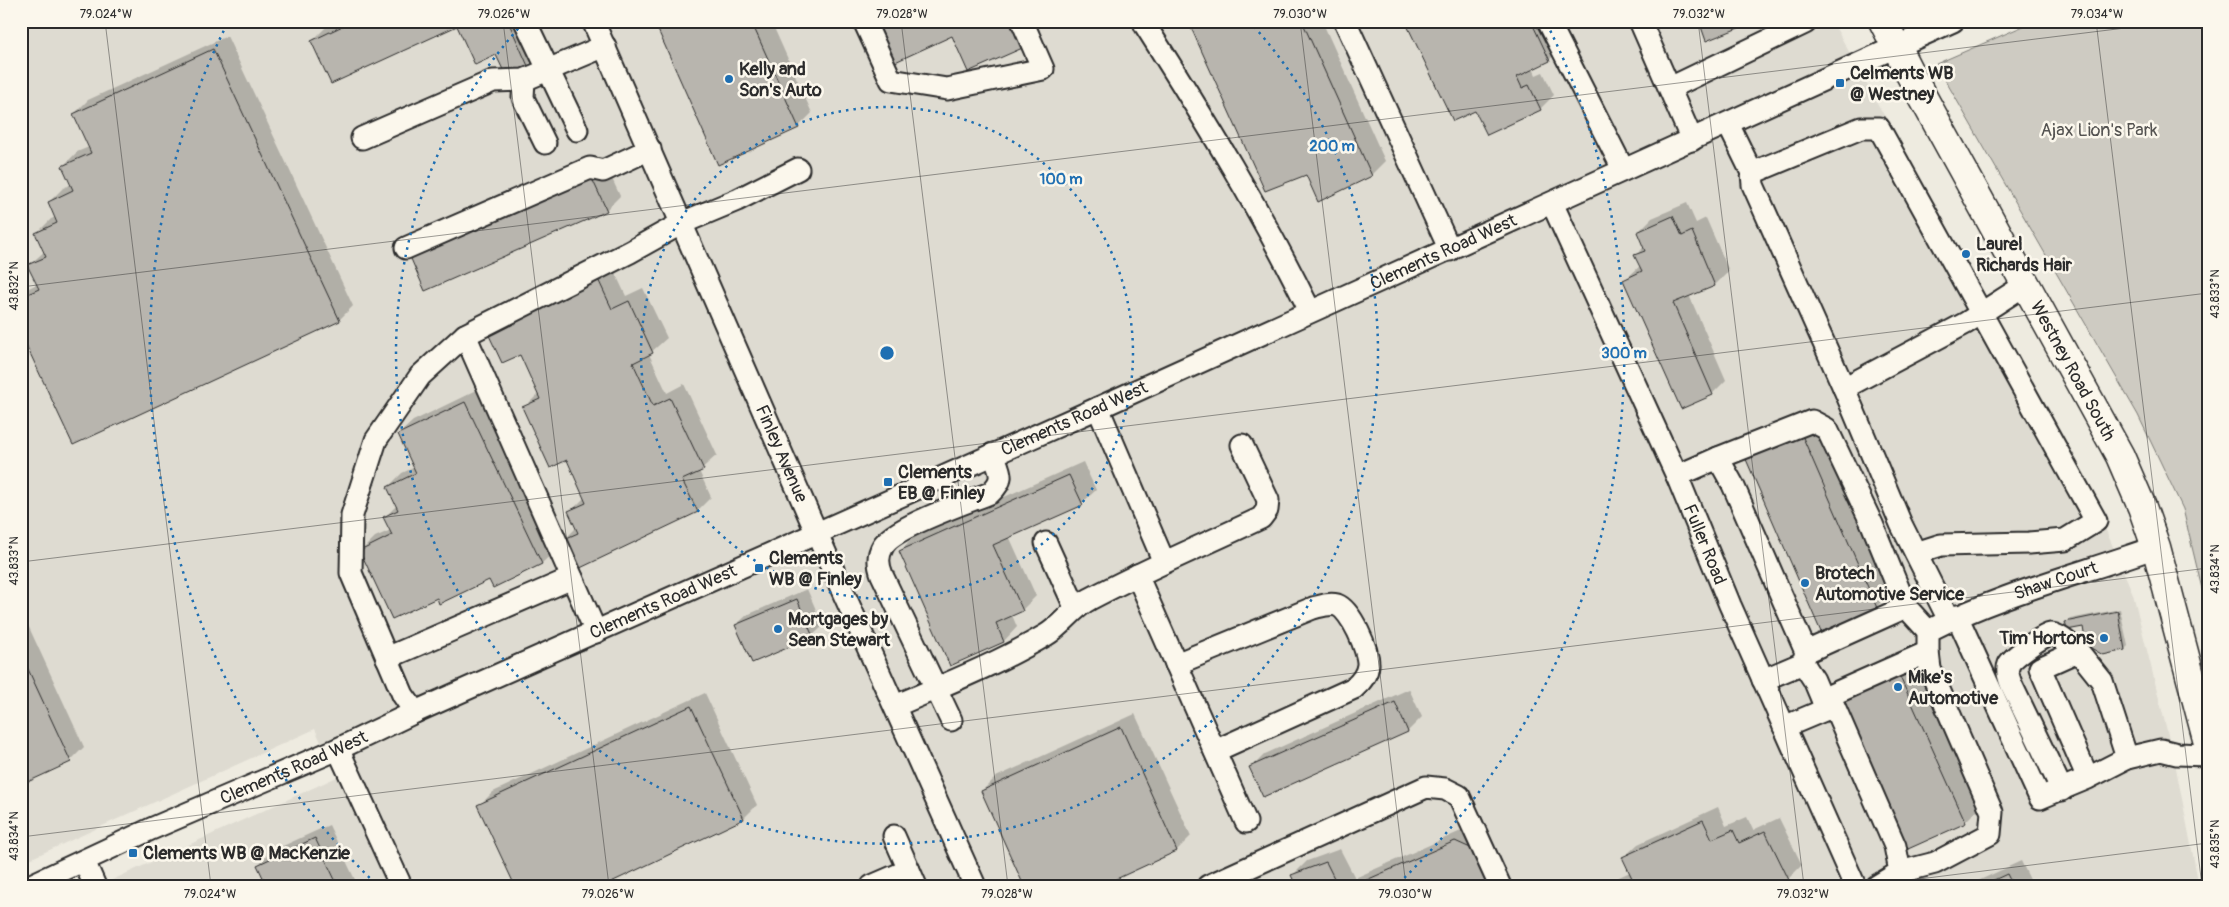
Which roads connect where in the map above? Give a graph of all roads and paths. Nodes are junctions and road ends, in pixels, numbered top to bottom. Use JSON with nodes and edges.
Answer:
{"nodes":[{"id":1,"x":525,"y":21,"type":"edge"},
{"id":2,"x":593,"y":21,"type":"edge"},
{"id":3,"x":864,"y":21,"type":"edge"},
{"id":4,"x":1022,"y":21,"type":"edge"},
{"id":5,"x":1145,"y":21,"type":"edge"},
{"id":6,"x":1345,"y":21,"type":"edge"},
{"id":7,"x":1548,"y":21,"type":"edge"},
{"id":8,"x":1640,"y":21,"type":"edge"},
{"id":9,"x":1804,"y":21,"type":"edge"},
{"id":10,"x":1883,"y":21,"type":"edge"},
{"id":11,"x":1953,"y":21,"type":"edge"},
{"id":12,"x":604,"y":46,"type":"junction"},
{"id":13,"x":1896,"y":48,"type":"junction"},
{"id":14,"x":548,"y":71,"type":"junction"},
{"id":15,"x":524,"y":80,"type":"junction"},
{"id":16,"x":1670,"y":88,"type":"junction"},
{"id":17,"x":1728,"y":124,"type":"junction"},
{"id":18,"x":576,"y":130,"type":"dead end"},
{"id":19,"x":362,"y":138,"type":"dead end"},
{"id":20,"x":1692,"y":140,"type":"junction"},
{"id":21,"x":545,"y":143,"type":"dead end"},
{"id":22,"x":650,"y":149,"type":"junction"},
{"id":23,"x":798,"y":169,"type":"dead end"},
{"id":24,"x":1624,"y":169,"type":"junction"},
{"id":25,"x":1752,"y":173,"type":"junction"},
{"id":26,"x":1552,"y":203,"type":"junction"},
{"id":27,"x":682,"y":223,"type":"junction"},
{"id":28,"x":406,"y":248,"type":"dead end"},
{"id":29,"x":1450,"y":250,"type":"junction"},
{"id":30,"x":2025,"y":284,"type":"junction"},
{"id":31,"x":1310,"y":312,"type":"junction"},
{"id":32,"x":1980,"y":313,"type":"junction"},
{"id":33,"x":465,"y":335,"type":"junction"},
{"id":34,"x":1844,"y":388,"type":"junction"},
{"id":35,"x":1098,"y":408,"type":"junction"},
{"id":36,"x":1242,"y":445,"type":"dead end"},
{"id":37,"x":993,"y":454,"type":"junction"},
{"id":38,"x":1718,"y":458,"type":"junction"},
{"id":39,"x":1676,"y":476,"type":"junction"},
{"id":40,"x":817,"y":534,"type":"junction"},
{"id":41,"x":1046,"y":543,"type":"dead end"},
{"id":42,"x":2156,"y":547,"type":"junction"},
{"id":43,"x":1916,"y":553,"type":"junction"},
{"id":44,"x":1164,"y":562,"type":"junction"},
{"id":45,"x":1137,"y":575,"type":"junction"},
{"id":46,"x":572,"y":578,"type":"junction"},
{"id":47,"x":1075,"y":607,"type":"junction"},
{"id":48,"x":1906,"y":607,"type":"junction"},
{"id":49,"x":1953,"y":618,"type":"junction"},
{"id":50,"x":1928,"y":631,"type":"junction"},
{"id":51,"x":596,"y":632,"type":"junction"},
{"id":52,"x":2078,"y":651,"type":"junction"},
{"id":53,"x":1928,"y":652,"type":"junction"},
{"id":54,"x":1804,"y":657,"type":"junction"},
{"id":55,"x":387,"y":658,"type":"junction"},
{"id":56,"x":1176,"y":664,"type":"junction"},
{"id":57,"x":1763,"y":680,"type":"junction"},
{"id":58,"x":936,"y":688,"type":"junction"},
{"id":59,"x":1828,"y":702,"type":"junction"},
{"id":60,"x":896,"y":706,"type":"junction"},
{"id":61,"x":415,"y":712,"type":"junction"},
{"id":62,"x":952,"y":720,"type":"dead end"},
{"id":63,"x":1784,"y":727,"type":"junction"},
{"id":64,"x":2208,"y":743,"type":"edge"},
{"id":65,"x":338,"y":749,"type":"junction"},
{"id":66,"x":1215,"y":751,"type":"junction"},
{"id":67,"x":2208,"y":755,"type":"edge"},
{"id":68,"x":2127,"y":758,"type":"junction"},
{"id":69,"x":2088,"y":778,"type":"junction"},
{"id":70,"x":2062,"y":790,"type":"junction"},
{"id":71,"x":1246,"y":822,"type":"dead end"},
{"id":72,"x":894,"y":836,"type":"dead end"},
{"id":73,"x":84,"y":862,"type":"junction"},
{"id":74,"x":1900,"y":872,"type":"junction"},
{"id":75,"x":912,"y":878,"type":"edge"},
{"id":76,"x":40,"y":884,"type":"edge"},
{"id":77,"x":95,"y":886,"type":"edge"},
{"id":78,"x":402,"y":886,"type":"edge"},
{"id":79,"x":872,"y":886,"type":"edge"},
{"id":80,"x":975,"y":886,"type":"edge"},
{"id":81,"x":1208,"y":886,"type":"edge"},
{"id":82,"x":1500,"y":886,"type":"edge"},
{"id":83,"x":1855,"y":886,"type":"edge"},
{"id":84,"x":1877,"y":886,"type":"edge"}],
"edges":[{"from":1,"to":14,"type":"street"},
{"from":2,"to":12,"type":"street","name":"Finley Avenue"},
{"from":3,"to":4,"type":"street"},
{"from":5,"to":31,"type":"street"},
{"from":6,"to":29,"type":"street"},
{"from":7,"to":24,"type":"street"},
{"from":8,"to":16,"type":"street"},
{"from":9,"to":16,"type":"street"},
{"from":10,"to":13,"type":"main road","name":"Westney Road South"},
{"from":11,"to":13,"type":"street","name":"Clements Road West"},
{"from":12,"to":14,"type":"street"},
{"from":12,"to":22,"type":"street","name":"Finley Avenue"},
{"from":13,"to":17,"type":"street","name":"Clements Road West"},
{"from":13,"to":30,"type":"main road","name":"Westney Road South"},
{"from":14,"to":15,"type":"street"},
{"from":14,"to":18,"type":"street"},
{"from":15,"to":19,"type":"street"},
{"from":15,"to":21,"type":"street"},
{"from":16,"to":20,"type":"street"},
{"from":17,"to":20,"type":"street","name":"Clements Road West"},
{"from":17,"to":25,"type":"street"},
{"from":20,"to":24,"type":"street","name":"Clements Road West"},
{"from":22,"to":27,"type":"street","name":"Finley Avenue"},
{"from":22,"to":28,"type":"street"},
{"from":23,"to":27,"type":"street"},
{"from":24,"to":26,"type":"street","name":"Clements Road West"},
{"from":25,"to":32,"type":"street"},
{"from":25,"to":34,"type":"street"},
{"from":26,"to":29,"type":"street","name":"Clements Road West"},
{"from":26,"to":39,"type":"street","name":"Fuller Road"},
{"from":27,"to":33,"type":"street"},
{"from":27,"to":40,"type":"street","name":"Finley Avenue"},
{"from":29,"to":31,"type":"street","name":"Clements Road West"},
{"from":30,"to":32,"type":"street"},
{"from":30,"to":42,"type":"main road","name":"Westney Road South"},
{"from":31,"to":35,"type":"street","name":"Clements Road West"},
{"from":32,"to":34,"type":"street"},
{"from":32,"to":43,"type":"street"},
{"from":33,"to":46,"type":"street"},
{"from":33,"to":55,"type":"street"},
{"from":34,"to":43,"type":"street"},
{"from":35,"to":37,"type":"street","name":"Clements Road West"},
{"from":35,"to":44,"type":"street"},
{"from":36,"to":44,"type":"street"},
{"from":37,"to":40,"type":"street","name":"Clements Road West"},
{"from":37,"to":58,"type":"street"},
{"from":38,"to":39,"type":"street"},
{"from":38,"to":48,"type":"street"},
{"from":38,"to":54,"type":"street"},
{"from":39,"to":57,"type":"street","name":"Fuller Road"},
{"from":40,"to":51,"type":"street","name":"Clements Road West"},
{"from":40,"to":60,"type":"street","name":"Finley Avenue"},
{"from":41,"to":47,"type":"street"},
{"from":42,"to":49,"type":"street","name":"Shaw Court"},
{"from":42,"to":64,"type":"main road","name":"Westney Road South"},
{"from":43,"to":49,"type":"street"},
{"from":44,"to":45,"type":"street"},
{"from":45,"to":47,"type":"street"},
{"from":45,"to":56,"type":"street"},
{"from":46,"to":51,"type":"street"},
{"from":46,"to":55,"type":"street"},
{"from":47,"to":58,"type":"street"},
{"from":48,"to":50,"type":"street"},
{"from":48,"to":54,"type":"street"},
{"from":49,"to":50,"type":"street","name":"Shaw Court"},
{"from":49,"to":70,"type":"street"},
{"from":50,"to":53,"type":"street"},
{"from":51,"to":61,"type":"street","name":"Clements Road West"},
{"from":52,"to":68,"type":"street"},
{"from":52,"to":69,"type":"street"},
{"from":52,"to":70,"type":"street"},
{"from":53,"to":59,"type":"street"},
{"from":53,"to":74,"type":"street"},
{"from":54,"to":57,"type":"street"},
{"from":54,"to":59,"type":"street"},
{"from":55,"to":61,"type":"street"},
{"from":56,"to":66,"type":"street"},
{"from":56,"to":66,"type":"street"},
{"from":57,"to":63,"type":"street","name":"Fuller Road"},
{"from":58,"to":60,"type":"street"},
{"from":58,"to":62,"type":"street"},
{"from":59,"to":63,"type":"street"},
{"from":59,"to":74,"type":"street"},
{"from":60,"to":80,"type":"street","name":"Finley Avenue"},
{"from":61,"to":65,"type":"street","name":"Clements Road West"},
{"from":63,"to":83,"type":"street","name":"Fuller Road"},
{"from":65,"to":73,"type":"street","name":"Clements Road West"},
{"from":65,"to":78,"type":"street"},
{"from":66,"to":71,"type":"street"},
{"from":67,"to":68,"type":"street"},
{"from":68,"to":69,"type":"street"},
{"from":69,"to":70,"type":"street"},
{"from":72,"to":75,"type":"street"},
{"from":73,"to":76,"type":"street","name":"Clements Road West"},
{"from":73,"to":77,"type":"street"},
{"from":74,"to":84,"type":"street"},
{"from":75,"to":79,"type":"street"},
{"from":81,"to":82,"type":"street"}]}
